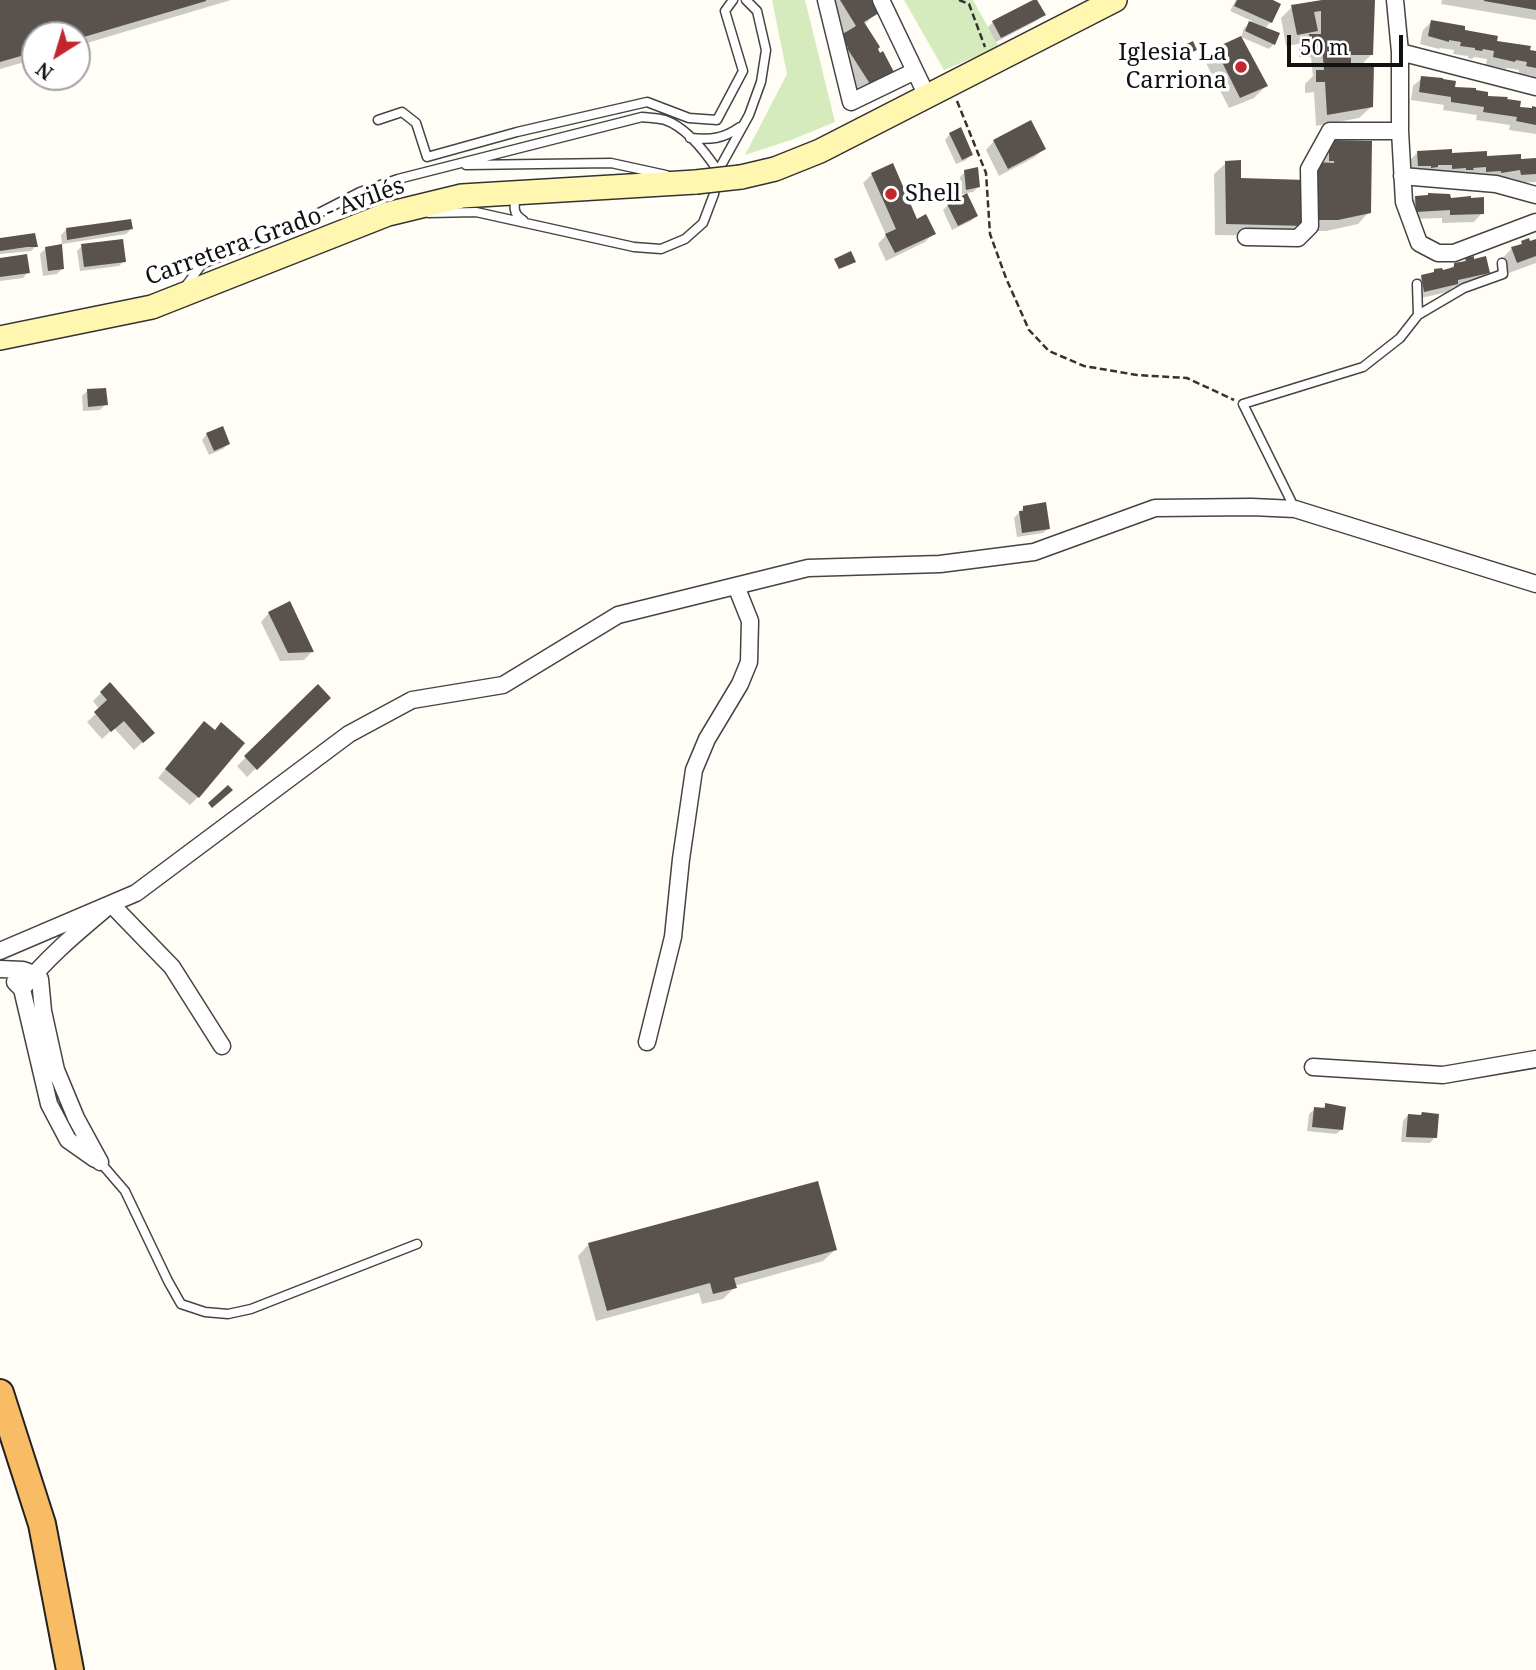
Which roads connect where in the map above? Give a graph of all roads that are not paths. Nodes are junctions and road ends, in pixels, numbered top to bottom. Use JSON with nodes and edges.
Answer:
{"nodes":[{"id":1,"x":733,"y":0,"type":"edge"},
{"id":2,"x":746,"y":0,"type":"edge"},
{"id":3,"x":826,"y":0,"type":"edge"},
{"id":4,"x":881,"y":0,"type":"edge"},
{"id":5,"x":1115,"y":0,"type":"edge"},
{"id":6,"x":1395,"y":0,"type":"edge"},
{"id":7,"x":1400,"y":52,"type":"junction"},
{"id":8,"x":915,"y":71,"type":"junction"},
{"id":9,"x":1536,"y":88,"type":"edge"},
{"id":10,"x":927,"y":96,"type":"junction"},
{"id":11,"x":378,"y":120,"type":"dead end"},
{"id":12,"x":742,"y":126,"type":"junction"},
{"id":13,"x":1400,"y":131,"type":"junction"},
{"id":14,"x":690,"y":138,"type":"junction"},
{"id":15,"x":451,"y":166,"type":"junction"},
{"id":16,"x":718,"y":171,"type":"junction"},
{"id":17,"x":1402,"y":176,"type":"junction"},
{"id":18,"x":696,"y":182,"type":"junction"},
{"id":19,"x":518,"y":192,"type":"junction"},
{"id":20,"x":1536,"y":195,"type":"edge"},
{"id":21,"x":388,"y":214,"type":"junction"},
{"id":22,"x":1536,"y":222,"type":"edge"},
{"id":23,"x":528,"y":223,"type":"junction"},
{"id":24,"x":1245,"y":237,"type":"dead end"},
{"id":25,"x":1502,"y":263,"type":"dead end"},
{"id":26,"x":1417,"y":284,"type":"dead end"},
{"id":27,"x":180,"y":295,"type":"junction"},
{"id":28,"x":1418,"y":315,"type":"junction"},
{"id":29,"x":0,"y":338,"type":"edge"},
{"id":30,"x":1295,"y":509,"type":"junction"},
{"id":31,"x":1536,"y":584,"type":"edge"},
{"id":32,"x":736,"y":586,"type":"junction"},
{"id":33,"x":111,"y":904,"type":"junction"},
{"id":34,"x":0,"y":951,"type":"edge"},
{"id":35,"x":0,"y":969,"type":"edge"},
{"id":36,"x":34,"y":974,"type":"junction"},
{"id":37,"x":0,"y":976,"type":"edge"},
{"id":38,"x":22,"y":989,"type":"junction"},
{"id":39,"x":647,"y":1042,"type":"dead end"},
{"id":40,"x":222,"y":1046,"type":"dead end"},
{"id":41,"x":1536,"y":1059,"type":"edge"},
{"id":42,"x":1313,"y":1067,"type":"dead end"},
{"id":43,"x":100,"y":1162,"type":"junction"},
{"id":44,"x":417,"y":1244,"type":"dead end"},
{"id":45,"x":0,"y":1393,"type":"edge"},
{"id":46,"x":70,"y":1670,"type":"edge"}],
"edges":[{"from":1,"to":11,"type":"lane"},
{"from":2,"to":12,"type":"lane"},
{"from":3,"to":8,"type":"street"},
{"from":4,"to":8,"type":"street"},
{"from":5,"to":10,"type":"main road"},
{"from":6,"to":7,"type":"street"},
{"from":7,"to":9,"type":"street"},
{"from":7,"to":13,"type":"street"},
{"from":8,"to":10,"type":"street"},
{"from":10,"to":18,"type":"main road","name":"Carretera Grado - Avilés","bridge":true},
{"from":12,"to":14,"type":"lane"},
{"from":12,"to":16,"type":"lane"},
{"from":13,"to":17,"type":"street"},
{"from":13,"to":24,"type":"street"},
{"from":14,"to":15,"type":"lane"},
{"from":14,"to":16,"type":"lane"},
{"from":15,"to":18,"type":"lane"},
{"from":15,"to":27,"type":"lane"},
{"from":16,"to":23,"type":"lane"},
{"from":17,"to":20,"type":"street"},
{"from":17,"to":22,"type":"street"},
{"from":18,"to":19,"type":"main road","name":"Carretera Grado - Avilés"},
{"from":19,"to":21,"type":"main road","name":"Carretera Grado - Avilés"},
{"from":19,"to":23,"type":"lane"},
{"from":21,"to":23,"type":"lane"},
{"from":21,"to":27,"type":"main road","name":"Carretera Grado - Avilés"},
{"from":25,"to":28,"type":"lane"},
{"from":26,"to":28,"type":"lane"},
{"from":27,"to":29,"type":"main road","name":"Carretera Grado - Avilés"},
{"from":28,"to":30,"type":"lane"},
{"from":30,"to":31,"type":"street"},
{"from":30,"to":32,"type":"street"},
{"from":32,"to":33,"type":"street"},
{"from":32,"to":39,"type":"street"},
{"from":33,"to":34,"type":"street"},
{"from":33,"to":36,"type":"street"},
{"from":33,"to":40,"type":"street"},
{"from":35,"to":36,"type":"street"},
{"from":36,"to":38,"type":"street"},
{"from":36,"to":43,"type":"street"},
{"from":37,"to":38,"type":"street"},
{"from":38,"to":43,"type":"street"},
{"from":41,"to":42,"type":"street"},
{"from":43,"to":44,"type":"lane"},
{"from":45,"to":46,"type":"highway"}]}
